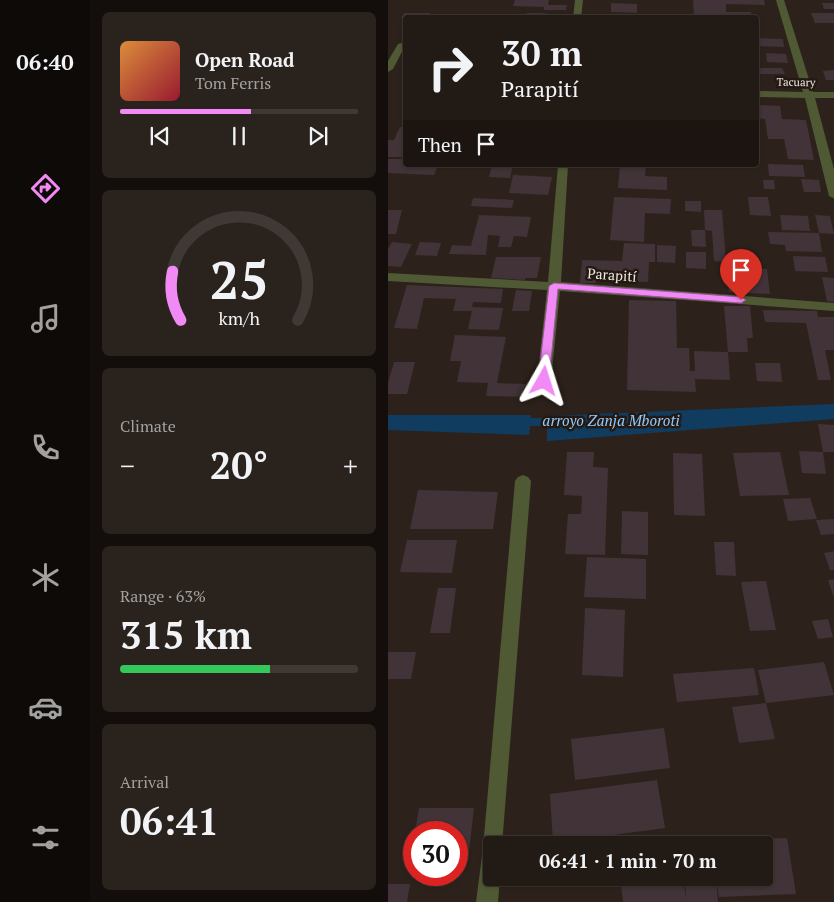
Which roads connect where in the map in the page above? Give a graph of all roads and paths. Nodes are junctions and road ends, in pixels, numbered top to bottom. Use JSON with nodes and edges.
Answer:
{"nodes":[{"id":1,"x":579,"y":0,"type":"edge"},
{"id":2,"x":780,"y":0,"type":"edge"},
{"id":3,"x":577,"y":15,"type":"edge"},
{"id":4,"x":401,"y":46,"type":"dead end"},
{"id":5,"x":388,"y":69,"type":"edge"},
{"id":6,"x":759,"y":94,"type":"edge"},
{"id":7,"x":809,"y":94,"type":"junction"},
{"id":8,"x":834,"y":95,"type":"edge"},
{"id":9,"x":563,"y":167,"type":"edge"},
{"id":10,"x":834,"y":196,"type":"edge"},
{"id":11,"x":388,"y":277,"type":"edge"},
{"id":12,"x":554,"y":286,"type":"junction"},
{"id":13,"x":834,"y":307,"type":"edge"},
{"id":14,"x":544,"y":381,"type":"dead end"},
{"id":15,"x":523,"y":482,"type":"dead end"},
{"id":16,"x":493,"y":836,"type":"edge"},
{"id":17,"x":489,"y":886,"type":"edge"},
{"id":18,"x":487,"y":902,"type":"edge"}],
"edges":[{"from":1,"to":3,"type":"street"},
{"from":2,"to":7,"type":"street"},
{"from":4,"to":5,"type":"street"},
{"from":6,"to":7,"type":"street","name":"Tacuary"},
{"from":7,"to":8,"type":"street","name":"Tacuary"},
{"from":7,"to":10,"type":"street"},
{"from":9,"to":12,"type":"street"},
{"from":11,"to":12,"type":"street","name":"Parapití"},
{"from":12,"to":13,"type":"street","name":"Parapití"},
{"from":12,"to":14,"type":"street"},
{"from":15,"to":16,"type":"street"},
{"from":17,"to":18,"type":"street"}]}
